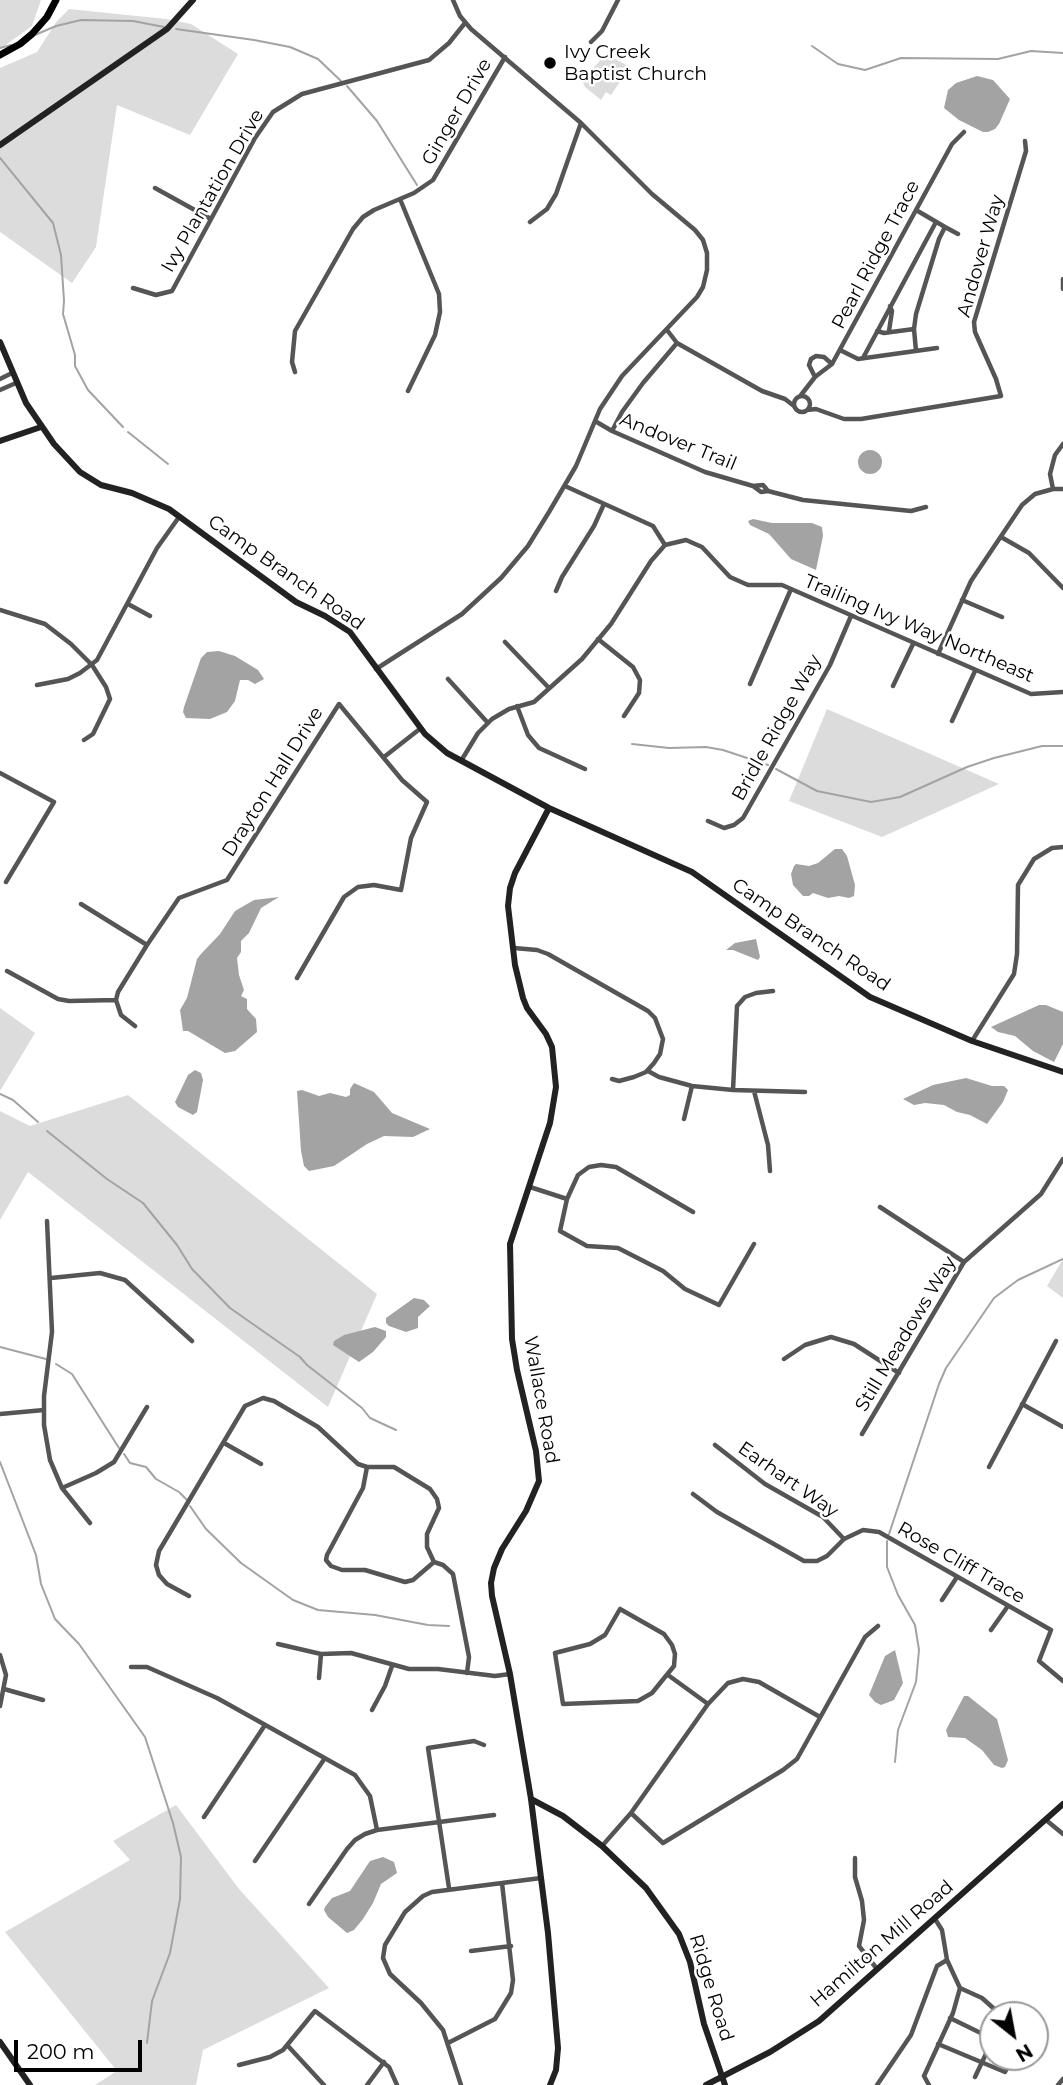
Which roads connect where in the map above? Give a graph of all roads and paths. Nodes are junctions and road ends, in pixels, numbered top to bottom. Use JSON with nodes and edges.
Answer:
{"nodes":[{"id":1,"x":193,"y":0,"type":"edge"},
{"id":2,"x":453,"y":0,"type":"edge"},
{"id":3,"x":618,"y":0,"type":"edge"},
{"id":4,"x":55,"y":3,"type":"edge"},
{"id":5,"x":465,"y":23,"type":"junction"},
{"id":6,"x":591,"y":42,"type":"dead end"},
{"id":7,"x":0,"y":55,"type":"edge"},
{"id":8,"x":505,"y":57,"type":"junction"},
{"id":9,"x":581,"y":123,"type":"junction"},
{"id":10,"x":964,"y":132,"type":"dead end"},
{"id":11,"x":1024,"y":141,"type":"dead end"},
{"id":12,"x":0,"y":145,"type":"edge"},
{"id":13,"x":155,"y":188,"type":"dead end"},
{"id":14,"x":400,"y":200,"type":"junction"},
{"id":15,"x":916,"y":210,"type":"junction"},
{"id":16,"x":211,"y":219,"type":"junction"},
{"id":17,"x":530,"y":222,"type":"dead end"},
{"id":18,"x":936,"y":222,"type":"junction"},
{"id":19,"x":945,"y":227,"type":"junction"},
{"id":20,"x":958,"y":234,"type":"dead end"},
{"id":21,"x":1063,"y":279,"type":"edge"},
{"id":22,"x":133,"y":288,"type":"dead end"},
{"id":23,"x":1063,"y":289,"type":"edge"},
{"id":24,"x":890,"y":306,"type":"junction"},
{"id":25,"x":914,"y":329,"type":"junction"},
{"id":26,"x":667,"y":330,"type":"junction"},
{"id":27,"x":877,"y":331,"type":"junction"},
{"id":28,"x":889,"y":331,"type":"junction"},
{"id":29,"x":0,"y":342,"type":"edge"},
{"id":30,"x":677,"y":344,"type":"junction"},
{"id":31,"x":937,"y":348,"type":"dead end"},
{"id":32,"x":840,"y":350,"type":"junction"},
{"id":33,"x":916,"y":351,"type":"junction"},
{"id":34,"x":863,"y":358,"type":"junction"},
{"id":35,"x":832,"y":364,"type":"junction"},
{"id":36,"x":295,"y":372,"type":"dead end"},
{"id":37,"x":12,"y":373,"type":"junction"},
{"id":38,"x":815,"y":377,"type":"junction"},
{"id":39,"x":0,"y":379,"type":"edge"},
{"id":40,"x":16,"y":383,"type":"junction"},
{"id":41,"x":1,"y":388,"type":"edge"},
{"id":42,"x":808,"y":388,"type":"junction"},
{"id":43,"x":408,"y":391,"type":"dead end"},
{"id":44,"x":799,"y":396,"type":"junction"},
{"id":45,"x":785,"y":399,"type":"junction"},
{"id":46,"x":809,"y":400,"type":"junction"},
{"id":47,"x":794,"y":406,"type":"junction"},
{"id":48,"x":816,"y":409,"type":"junction"},
{"id":49,"x":807,"y":410,"type":"junction"},
{"id":50,"x":595,"y":421,"type":"junction"},
{"id":51,"x":41,"y":427,"type":"junction"},
{"id":52,"x":612,"y":431,"type":"junction"},
{"id":53,"x":0,"y":441,"type":"edge"},
{"id":54,"x":1063,"y":444,"type":"edge"},
{"id":55,"x":565,"y":486,"type":"junction"},
{"id":56,"x":1053,"y":489,"type":"junction"},
{"id":57,"x":1063,"y":489,"type":"edge"},
{"id":58,"x":604,"y":504,"type":"junction"},
{"id":59,"x":926,"y":507,"type":"dead end"},
{"id":60,"x":179,"y":517,"type":"junction"},
{"id":61,"x":1001,"y":537,"type":"junction"},
{"id":62,"x":666,"y":545,"type":"junction"},
{"id":63,"x":1062,"y":586,"type":"edge"},
{"id":64,"x":791,"y":589,"type":"junction"},
{"id":65,"x":555,"y":591,"type":"dead end"},
{"id":66,"x":962,"y":600,"type":"junction"},
{"id":67,"x":128,"y":604,"type":"junction"},
{"id":68,"x":0,"y":610,"type":"edge"},
{"id":69,"x":150,"y":616,"type":"dead end"},
{"id":70,"x":851,"y":616,"type":"junction"},
{"id":71,"x":1002,"y":617,"type":"dead end"},
{"id":72,"x":598,"y":639,"type":"junction"},
{"id":73,"x":505,"y":642,"type":"dead end"},
{"id":74,"x":913,"y":643,"type":"junction"},
{"id":75,"x":938,"y":654,"type":"junction"},
{"id":76,"x":92,"y":665,"type":"junction"},
{"id":77,"x":376,"y":669,"type":"junction"},
{"id":78,"x":975,"y":671,"type":"junction"},
{"id":79,"x":448,"y":679,"type":"dead end"},
{"id":80,"x":750,"y":684,"type":"dead end"},
{"id":81,"x":37,"y":685,"type":"dead end"},
{"id":82,"x":893,"y":686,"type":"dead end"},
{"id":83,"x":549,"y":688,"type":"junction"},
{"id":84,"x":1063,"y":692,"type":"edge"},
{"id":85,"x":517,"y":706,"type":"junction"},
{"id":86,"x":624,"y":716,"type":"dead end"},
{"id":87,"x":953,"y":721,"type":"dead end"},
{"id":88,"x":488,"y":723,"type":"junction"},
{"id":89,"x":421,"y":728,"type":"junction"},
{"id":90,"x":84,"y":740,"type":"dead end"},
{"id":91,"x":384,"y":757,"type":"junction"},
{"id":92,"x":461,"y":761,"type":"junction"},
{"id":93,"x":585,"y":768,"type":"dead end"},
{"id":94,"x":0,"y":773,"type":"edge"},
{"id":95,"x":549,"y":808,"type":"junction"},
{"id":96,"x":708,"y":821,"type":"dead end"},
{"id":97,"x":1063,"y":847,"type":"edge"},
{"id":98,"x":6,"y":882,"type":"dead end"},
{"id":99,"x":81,"y":904,"type":"dead end"},
{"id":100,"x":147,"y":945,"type":"junction"},
{"id":101,"x":514,"y":948,"type":"junction"},
{"id":102,"x":7,"y":971,"type":"dead end"},
{"id":103,"x":297,"y":978,"type":"dead end"},
{"id":104,"x":773,"y":991,"type":"dead end"},
{"id":105,"x":116,"y":1000,"type":"junction"},
{"id":106,"x":135,"y":1026,"type":"dead end"},
{"id":107,"x":972,"y":1041,"type":"junction"},
{"id":108,"x":648,"y":1071,"type":"junction"},
{"id":109,"x":1063,"y":1072,"type":"edge"},
{"id":110,"x":612,"y":1079,"type":"dead end"},
{"id":111,"x":691,"y":1086,"type":"junction"},
{"id":112,"x":733,"y":1090,"type":"junction"},
{"id":113,"x":754,"y":1091,"type":"junction"},
{"id":114,"x":805,"y":1092,"type":"dead end"},
{"id":115,"x":684,"y":1119,"type":"dead end"},
{"id":116,"x":1063,"y":1159,"type":"edge"},
{"id":117,"x":770,"y":1171,"type":"dead end"},
{"id":118,"x":530,"y":1187,"type":"junction"},
{"id":119,"x":567,"y":1199,"type":"junction"},
{"id":120,"x":880,"y":1207,"type":"dead end"},
{"id":121,"x":693,"y":1212,"type":"dead end"},
{"id":122,"x":47,"y":1221,"type":"dead end"},
{"id":123,"x":754,"y":1244,"type":"dead end"},
{"id":124,"x":964,"y":1262,"type":"junction"},
{"id":125,"x":51,"y":1278,"type":"junction"},
{"id":126,"x":192,"y":1341,"type":"dead end"},
{"id":127,"x":1056,"y":1341,"type":"dead end"},
{"id":128,"x":784,"y":1359,"type":"dead end"},
{"id":129,"x":899,"y":1373,"type":"junction"},
{"id":130,"x":1022,"y":1404,"type":"junction"},
{"id":131,"x":147,"y":1407,"type":"dead end"},
{"id":132,"x":44,"y":1410,"type":"junction"},
{"id":133,"x":0,"y":1414,"type":"edge"},
{"id":134,"x":1063,"y":1427,"type":"edge"},
{"id":135,"x":862,"y":1434,"type":"dead end"},
{"id":136,"x":224,"y":1443,"type":"junction"},
{"id":137,"x":715,"y":1445,"type":"dead end"},
{"id":138,"x":261,"y":1464,"type":"dead end"},
{"id":139,"x":367,"y":1466,"type":"junction"},
{"id":140,"x":989,"y":1467,"type":"dead end"},
{"id":141,"x":62,"y":1488,"type":"junction"},
{"id":142,"x":692,"y":1494,"type":"dead end"},
{"id":143,"x":90,"y":1523,"type":"dead end"},
{"id":144,"x":844,"y":1539,"type":"junction"},
{"id":145,"x":434,"y":1562,"type":"junction"},
{"id":146,"x":957,"y":1577,"type":"junction"},
{"id":147,"x":189,"y":1596,"type":"dead end"},
{"id":148,"x":942,"y":1600,"type":"dead end"},
{"id":149,"x":1008,"y":1606,"type":"junction"},
{"id":150,"x":878,"y":1626,"type":"dead end"},
{"id":151,"x":992,"y":1630,"type":"dead end"},
{"id":152,"x":278,"y":1644,"type":"dead end"},
{"id":153,"x":321,"y":1654,"type":"junction"},
{"id":154,"x":0,"y":1655,"type":"edge"},
{"id":155,"x":392,"y":1666,"type":"junction"},
{"id":156,"x":131,"y":1667,"type":"dead end"},
{"id":157,"x":467,"y":1673,"type":"junction"},
{"id":158,"x":510,"y":1674,"type":"junction"},
{"id":159,"x":668,"y":1675,"type":"junction"},
{"id":160,"x":319,"y":1678,"type":"dead end"},
{"id":161,"x":1063,"y":1681,"type":"edge"},
{"id":162,"x":4,"y":1689,"type":"junction"},
{"id":163,"x":43,"y":1700,"type":"dead end"},
{"id":164,"x":708,"y":1704,"type":"junction"},
{"id":165,"x":0,"y":1706,"type":"edge"},
{"id":166,"x":372,"y":1710,"type":"dead end"},
{"id":167,"x":820,"y":1717,"type":"junction"},
{"id":168,"x":265,"y":1725,"type":"junction"},
{"id":169,"x":484,"y":1745,"type":"dead end"},
{"id":170,"x":325,"y":1758,"type":"junction"},
{"id":171,"x":531,"y":1799,"type":"junction"},
{"id":172,"x":1063,"y":1804,"type":"edge"},
{"id":173,"x":631,"y":1813,"type":"junction"},
{"id":174,"x":494,"y":1815,"type":"dead end"},
{"id":175,"x":204,"y":1817,"type":"dead end"},
{"id":176,"x":1046,"y":1820,"type":"junction"},
{"id":177,"x":439,"y":1822,"type":"junction"},
{"id":178,"x":377,"y":1830,"type":"junction"},
{"id":179,"x":1063,"y":1834,"type":"edge"},
{"id":180,"x":602,"y":1846,"type":"junction"},
{"id":181,"x":855,"y":1858,"type":"dead end"},
{"id":182,"x":256,"y":1861,"type":"dead end"},
{"id":183,"x":541,"y":1878,"type":"junction"},
{"id":184,"x":502,"y":1883,"type":"junction"},
{"id":185,"x":449,"y":1888,"type":"junction"},
{"id":186,"x":309,"y":1905,"type":"dead end"},
{"id":187,"x":935,"y":1919,"type":"junction"},
{"id":188,"x":511,"y":1947,"type":"junction"},
{"id":189,"x":471,"y":1951,"type":"dead end"},
{"id":190,"x":947,"y":1960,"type":"junction"},
{"id":191,"x":877,"y":1970,"type":"junction"},
{"id":192,"x":960,"y":1988,"type":"junction"},
{"id":193,"x":985,"y":2001,"type":"edge"},
{"id":194,"x":950,"y":2018,"type":"junction"},
{"id":195,"x":979,"y":2032,"type":"edge"},
{"id":196,"x":0,"y":2042,"type":"edge"},
{"id":197,"x":448,"y":2043,"type":"junction"},
{"id":198,"x":938,"y":2044,"type":"junction"},
{"id":199,"x":288,"y":2046,"type":"junction"},
{"id":200,"x":384,"y":2062,"type":"junction"},
{"id":201,"x":979,"y":2062,"type":"edge"},
{"id":202,"x":239,"y":2065,"type":"dead end"},
{"id":203,"x":979,"y":2070,"type":"edge"},
{"id":204,"x":723,"y":2077,"type":"junction"},
{"id":205,"x":975,"y":2077,"type":"dead end"},
{"id":206,"x":1063,"y":2079,"type":"edge"},
{"id":207,"x":30,"y":2085,"type":"edge"},
{"id":208,"x":324,"y":2085,"type":"edge"},
{"id":209,"x":367,"y":2085,"type":"edge"},
{"id":210,"x":397,"y":2085,"type":"edge"},
{"id":211,"x":461,"y":2085,"type":"edge"},
{"id":212,"x":550,"y":2085,"type":"edge"},
{"id":213,"x":706,"y":2085,"type":"edge"},
{"id":214,"x":725,"y":2085,"type":"edge"},
{"id":215,"x":877,"y":2085,"type":"edge"},
{"id":216,"x":929,"y":2085,"type":"edge"},
{"id":217,"x":1058,"y":2085,"type":"edge"}],
"edges":[{"from":1,"to":12,"type":"street"},
{"from":2,"to":5,"type":"street"},
{"from":3,"to":6,"type":"street"},
{"from":4,"to":7,"type":"highway"},
{"from":5,"to":8,"type":"street"},
{"from":5,"to":16,"type":"street","name":"Ivy Plantation Drive"},
{"from":8,"to":9,"type":"street"},
{"from":8,"to":14,"type":"street","name":"Ginger Drive"},
{"from":9,"to":17,"type":"street"},
{"from":9,"to":26,"type":"street"},
{"from":10,"to":15,"type":"street","name":"Pearl Ridge Trace"},
{"from":11,"to":48,"type":"street","name":"Andover Way"},
{"from":13,"to":16,"type":"street"},
{"from":14,"to":36,"type":"street","name":"Ginger Drive"},
{"from":14,"to":43,"type":"street"},
{"from":15,"to":18,"type":"street"},
{"from":15,"to":32,"type":"street","name":"Pearl Ridge Trace"},
{"from":16,"to":22,"type":"street","name":"Ivy Plantation Drive"},
{"from":18,"to":19,"type":"street"},
{"from":18,"to":24,"type":"street"},
{"from":19,"to":20,"type":"street"},
{"from":19,"to":25,"type":"street"},
{"from":21,"to":23,"type":"street"},
{"from":24,"to":27,"type":"street"},
{"from":24,"to":28,"type":"street"},
{"from":25,"to":28,"type":"street"},
{"from":25,"to":33,"type":"street"},
{"from":26,"to":30,"type":"street"},
{"from":26,"to":50,"type":"street"},
{"from":27,"to":28,"type":"street"},
{"from":27,"to":34,"type":"street"},
{"from":29,"to":37,"type":"street","name":"Camp Branch Road"},
{"from":30,"to":45,"type":"street"},
{"from":30,"to":52,"type":"street"},
{"from":31,"to":33,"type":"street"},
{"from":32,"to":34,"type":"street"},
{"from":32,"to":35,"type":"street","name":"Pearl Ridge Trace"},
{"from":33,"to":34,"type":"street"},
{"from":35,"to":38,"type":"street","name":"Pearl Ridge Trace"},
{"from":35,"to":38,"type":"street"},
{"from":37,"to":39,"type":"street"},
{"from":37,"to":40,"type":"street","name":"Camp Branch Road"},
{"from":38,"to":42,"type":"street","name":"Pearl Ridge Trace"},
{"from":40,"to":41,"type":"street"},
{"from":40,"to":51,"type":"street","name":"Camp Branch Road"},
{"from":42,"to":44,"type":"street","name":"Pearl Ridge Trace"},
{"from":42,"to":46,"type":"street"},
{"from":44,"to":45,"type":"street"},
{"from":44,"to":46,"type":"street"},
{"from":44,"to":47,"type":"street"},
{"from":45,"to":47,"type":"street"},
{"from":46,"to":48,"type":"street"},
{"from":46,"to":49,"type":"street"},
{"from":47,"to":49,"type":"street"},
{"from":48,"to":49,"type":"street","name":"Andover Way"},
{"from":50,"to":52,"type":"street","name":"Andover Trail"},
{"from":50,"to":55,"type":"street"},
{"from":51,"to":53,"type":"street"},
{"from":51,"to":60,"type":"street","name":"Camp Branch Road"},
{"from":52,"to":59,"type":"street","name":"Andover Trail"},
{"from":54,"to":56,"type":"street"},
{"from":55,"to":58,"type":"street"},
{"from":55,"to":77,"type":"street"},
{"from":56,"to":57,"type":"street"},
{"from":56,"to":61,"type":"street"},
{"from":58,"to":62,"type":"street"},
{"from":58,"to":65,"type":"street"},
{"from":60,"to":67,"type":"street"},
{"from":60,"to":77,"type":"street","name":"Camp Branch Road"},
{"from":61,"to":63,"type":"street"},
{"from":61,"to":66,"type":"street"},
{"from":62,"to":64,"type":"street","name":"Trailing Ivy Way Northeast"},
{"from":62,"to":72,"type":"street"},
{"from":64,"to":70,"type":"street","name":"Trailing Ivy Way Northeast"},
{"from":64,"to":80,"type":"street"},
{"from":66,"to":71,"type":"street"},
{"from":66,"to":75,"type":"street"},
{"from":67,"to":69,"type":"street"},
{"from":67,"to":76,"type":"street"},
{"from":68,"to":76,"type":"street"},
{"from":70,"to":74,"type":"street","name":"Trailing Ivy Way Northeast"},
{"from":70,"to":96,"type":"street","name":"Bridle Ridge Way"},
{"from":72,"to":83,"type":"street"},
{"from":72,"to":86,"type":"street"},
{"from":73,"to":83,"type":"street"},
{"from":74,"to":75,"type":"street","name":"Trailing Ivy Way Northeast"},
{"from":74,"to":82,"type":"street"},
{"from":75,"to":78,"type":"street","name":"Trailing Ivy Way Northeast"},
{"from":76,"to":81,"type":"street"},
{"from":76,"to":90,"type":"street"},
{"from":77,"to":89,"type":"street","name":"Camp Branch Road"},
{"from":78,"to":84,"type":"street","name":"Trailing Ivy Way Northeast"},
{"from":78,"to":87,"type":"street"},
{"from":79,"to":88,"type":"street"},
{"from":83,"to":85,"type":"street"},
{"from":85,"to":88,"type":"street"},
{"from":85,"to":93,"type":"street"},
{"from":88,"to":92,"type":"street"},
{"from":89,"to":91,"type":"street"},
{"from":89,"to":92,"type":"street","name":"Camp Branch Road"},
{"from":91,"to":100,"type":"street","name":"Drayton Hall Drive"},
{"from":91,"to":103,"type":"street","name":"Drayton Hall Drive"},
{"from":92,"to":95,"type":"street","name":"Camp Branch Road"},
{"from":94,"to":98,"type":"street"},
{"from":95,"to":101,"type":"street","name":"Wallace Road"},
{"from":95,"to":107,"type":"street","name":"Camp Branch Road"},
{"from":97,"to":107,"type":"street"},
{"from":99,"to":100,"type":"street"},
{"from":100,"to":105,"type":"street","name":"Drayton Hall Drive"},
{"from":101,"to":108,"type":"street"},
{"from":101,"to":118,"type":"street","name":"Wallace Road"},
{"from":102,"to":105,"type":"street"},
{"from":104,"to":112,"type":"street"},
{"from":105,"to":106,"type":"street"},
{"from":107,"to":109,"type":"street","name":"Camp Branch Road"},
{"from":108,"to":110,"type":"street"},
{"from":108,"to":111,"type":"street"},
{"from":111,"to":112,"type":"street"},
{"from":111,"to":115,"type":"street"},
{"from":112,"to":113,"type":"street"},
{"from":113,"to":114,"type":"street"},
{"from":113,"to":117,"type":"street"},
{"from":116,"to":124,"type":"street","name":"Still Meadows Way"},
{"from":118,"to":119,"type":"street"},
{"from":118,"to":158,"type":"street","name":"Wallace Road"},
{"from":119,"to":121,"type":"street"},
{"from":119,"to":123,"type":"street"},
{"from":120,"to":124,"type":"street"},
{"from":122,"to":125,"type":"street"},
{"from":124,"to":129,"type":"street","name":"Still Meadows Way"},
{"from":125,"to":126,"type":"street"},
{"from":125,"to":132,"type":"street"},
{"from":127,"to":130,"type":"street"},
{"from":128,"to":129,"type":"street"},
{"from":129,"to":135,"type":"street","name":"Still Meadows Way"},
{"from":130,"to":134,"type":"street"},
{"from":130,"to":140,"type":"street"},
{"from":131,"to":141,"type":"street"},
{"from":132,"to":133,"type":"street"},
{"from":132,"to":141,"type":"street"},
{"from":136,"to":138,"type":"street"},
{"from":136,"to":139,"type":"street"},
{"from":136,"to":147,"type":"street"},
{"from":137,"to":144,"type":"street","name":"Earhart Way"},
{"from":139,"to":145,"type":"street"},
{"from":139,"to":145,"type":"street"},
{"from":141,"to":143,"type":"street"},
{"from":142,"to":144,"type":"street","name":"Rose Cliff Trace"},
{"from":144,"to":146,"type":"street","name":"Rose Cliff Trace"},
{"from":145,"to":157,"type":"street"},
{"from":146,"to":148,"type":"street"},
{"from":146,"to":149,"type":"street","name":"Rose Cliff Trace"},
{"from":149,"to":151,"type":"street"},
{"from":149,"to":161,"type":"street","name":"Rose Cliff Trace"},
{"from":150,"to":167,"type":"street"},
{"from":152,"to":153,"type":"street"},
{"from":153,"to":155,"type":"street"},
{"from":153,"to":160,"type":"street"},
{"from":154,"to":162,"type":"street"},
{"from":155,"to":157,"type":"street"},
{"from":155,"to":166,"type":"street"},
{"from":156,"to":168,"type":"street"},
{"from":157,"to":158,"type":"street"},
{"from":158,"to":171,"type":"street","name":"Wallace Road"},
{"from":159,"to":159,"type":"street"},
{"from":159,"to":164,"type":"street"},
{"from":162,"to":163,"type":"street"},
{"from":162,"to":165,"type":"street"},
{"from":164,"to":167,"type":"street"},
{"from":164,"to":173,"type":"street"},
{"from":167,"to":173,"type":"street"},
{"from":168,"to":170,"type":"street"},
{"from":168,"to":175,"type":"street"},
{"from":169,"to":177,"type":"street"},
{"from":170,"to":178,"type":"street"},
{"from":170,"to":182,"type":"street"},
{"from":171,"to":180,"type":"street","name":"Ridge Road"},
{"from":171,"to":183,"type":"street","name":"Wallace Road"},
{"from":172,"to":176,"type":"street","name":"Hamilton Mill Road"},
{"from":173,"to":180,"type":"street"},
{"from":174,"to":177,"type":"street"},
{"from":176,"to":179,"type":"street"},
{"from":176,"to":187,"type":"street","name":"Hamilton Mill Road"},
{"from":177,"to":178,"type":"street"},
{"from":177,"to":185,"type":"street"},
{"from":178,"to":186,"type":"street"},
{"from":180,"to":204,"type":"street","name":"Ridge Road"},
{"from":181,"to":191,"type":"street"},
{"from":183,"to":184,"type":"street"},
{"from":183,"to":212,"type":"street","name":"Wallace Road"},
{"from":184,"to":185,"type":"street"},
{"from":184,"to":188,"type":"street"},
{"from":185,"to":197,"type":"street"},
{"from":187,"to":190,"type":"street"},
{"from":187,"to":191,"type":"street","name":"Hamilton Mill Road"},
{"from":188,"to":189,"type":"street"},
{"from":188,"to":197,"type":"street"},
{"from":190,"to":192,"type":"street"},
{"from":190,"to":215,"type":"street"},
{"from":191,"to":204,"type":"street","name":"Hamilton Mill Road"},
{"from":192,"to":193,"type":"street"},
{"from":192,"to":194,"type":"street"},
{"from":194,"to":195,"type":"street"},
{"from":194,"to":198,"type":"street"},
{"from":196,"to":207,"type":"street"},
{"from":197,"to":211,"type":"street"},
{"from":198,"to":201,"type":"street"},
{"from":198,"to":216,"type":"street"},
{"from":199,"to":200,"type":"street"},
{"from":199,"to":202,"type":"street"},
{"from":199,"to":208,"type":"street"},
{"from":200,"to":209,"type":"street"},
{"from":200,"to":210,"type":"street"},
{"from":203,"to":205,"type":"street"},
{"from":204,"to":213,"type":"street","name":"Hamilton Mill Road"},
{"from":204,"to":214,"type":"street","name":"Ridge Road"},
{"from":206,"to":217,"type":"street"}]}
